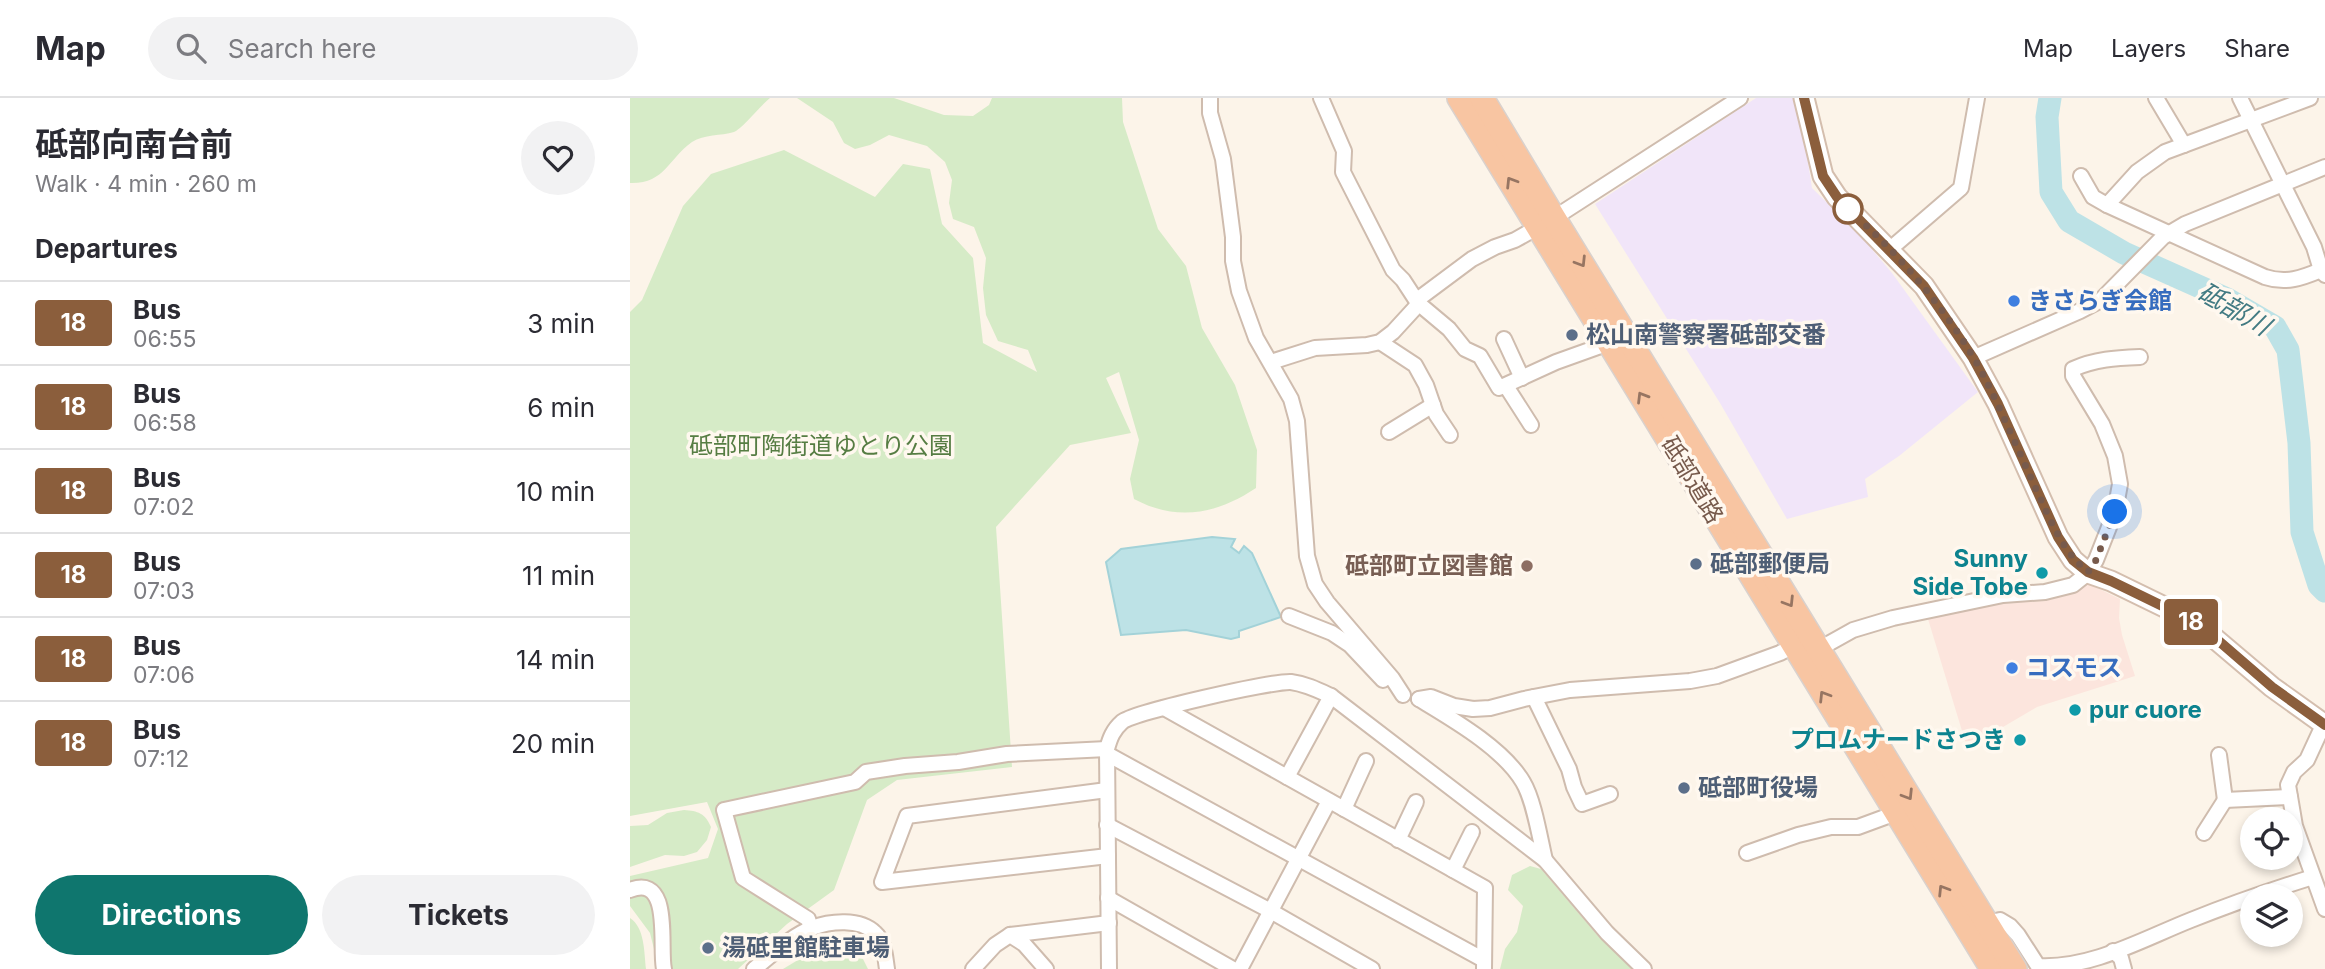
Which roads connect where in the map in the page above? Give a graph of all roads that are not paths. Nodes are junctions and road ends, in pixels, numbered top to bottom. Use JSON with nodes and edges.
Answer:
{"nodes":[{"id":1,"x":1210,"y":98,"type":"edge"},
{"id":2,"x":1321,"y":98,"type":"edge"},
{"id":3,"x":1459,"y":98,"type":"edge"},
{"id":4,"x":1484,"y":98,"type":"edge"},
{"id":5,"x":1741,"y":98,"type":"edge"},
{"id":6,"x":1804,"y":98,"type":"edge"},
{"id":7,"x":1977,"y":98,"type":"edge"},
{"id":8,"x":2156,"y":98,"type":"edge"},
{"id":9,"x":2240,"y":98,"type":"edge"},
{"id":10,"x":2306,"y":99,"type":"edge"},
{"id":11,"x":2250,"y":120,"type":"junction"},
{"id":12,"x":2184,"y":145,"type":"junction"},
{"id":13,"x":2325,"y":167,"type":"edge"},
{"id":14,"x":2081,"y":176,"type":"dead end"},
{"id":15,"x":2282,"y":185,"type":"junction"},
{"id":16,"x":2107,"y":205,"type":"junction"},
{"id":17,"x":1546,"y":223,"type":"junction"},
{"id":18,"x":2166,"y":235,"type":"junction"},
{"id":19,"x":1889,"y":250,"type":"junction"},
{"id":20,"x":2323,"y":272,"type":"edge"},
{"id":21,"x":1418,"y":303,"type":"junction"},
{"id":22,"x":1504,"y":339,"type":"dead end"},
{"id":23,"x":1380,"y":342,"type":"junction"},
{"id":24,"x":1609,"y":344,"type":"junction"},
{"id":25,"x":2140,"y":357,"type":"dead end"},
{"id":26,"x":1973,"y":358,"type":"junction"},
{"id":27,"x":1271,"y":362,"type":"junction"},
{"id":28,"x":1522,"y":378,"type":"junction"},
{"id":29,"x":1506,"y":386,"type":"junction"},
{"id":30,"x":1433,"y":405,"type":"junction"},
{"id":31,"x":1531,"y":425,"type":"dead end"},
{"id":32,"x":1389,"y":432,"type":"dead end"},
{"id":33,"x":1450,"y":435,"type":"dead end"},
{"id":34,"x":2088,"y":572,"type":"junction"},
{"id":35,"x":1289,"y":616,"type":"dead end"},
{"id":36,"x":1793,"y":646,"type":"junction"},
{"id":37,"x":1819,"y":649,"type":"junction"},
{"id":38,"x":1403,"y":695,"type":"junction"},
{"id":39,"x":1331,"y":696,"type":"junction"},
{"id":40,"x":1534,"y":697,"type":"junction"},
{"id":41,"x":1419,"y":699,"type":"junction"},
{"id":42,"x":1164,"y":708,"type":"junction"},
{"id":43,"x":2325,"y":723,"type":"edge"},
{"id":44,"x":1107,"y":752,"type":"junction"},
{"id":45,"x":2219,"y":755,"type":"dead end"},
{"id":46,"x":1366,"y":761,"type":"dead end"},
{"id":47,"x":1287,"y":777,"type":"junction"},
{"id":48,"x":1107,"y":790,"type":"junction"},
{"id":49,"x":1610,"y":794,"type":"dead end"},
{"id":50,"x":2290,"y":797,"type":"junction"},
{"id":51,"x":2225,"y":800,"type":"junction"},
{"id":52,"x":1329,"y":801,"type":"junction"},
{"id":53,"x":1416,"y":802,"type":"dead end"},
{"id":54,"x":1344,"y":809,"type":"junction"},
{"id":55,"x":1896,"y":813,"type":"junction"},
{"id":56,"x":1107,"y":825,"type":"junction"},
{"id":57,"x":1472,"y":832,"type":"dead end"},
{"id":58,"x":2204,"y":833,"type":"dead end"},
{"id":59,"x":1398,"y":840,"type":"junction"},
{"id":60,"x":1747,"y":853,"type":"dead end"},
{"id":61,"x":1108,"y":856,"type":"junction"},
{"id":62,"x":1298,"y":858,"type":"junction"},
{"id":63,"x":1545,"y":860,"type":"junction"},
{"id":64,"x":1453,"y":870,"type":"junction"},
{"id":65,"x":2313,"y":877,"type":"junction"},
{"id":66,"x":630,"y":890,"type":"edge"},
{"id":67,"x":1108,"y":898,"type":"junction"},
{"id":68,"x":2325,"y":909,"type":"edge"},
{"id":69,"x":1269,"y":910,"type":"junction"},
{"id":70,"x":1109,"y":923,"type":"junction"},
{"id":71,"x":1978,"y":927,"type":"junction"},
{"id":72,"x":811,"y":928,"type":"junction"},
{"id":73,"x":1010,"y":935,"type":"junction"},
{"id":74,"x":2113,"y":951,"type":"junction"},
{"id":75,"x":1484,"y":965,"type":"edge"},
{"id":76,"x":664,"y":969,"type":"edge"},
{"id":77,"x":754,"y":969,"type":"edge"},
{"id":78,"x":887,"y":969,"type":"edge"},
{"id":79,"x":973,"y":969,"type":"edge"},
{"id":80,"x":1046,"y":969,"type":"edge"},
{"id":81,"x":1110,"y":969,"type":"edge"},
{"id":82,"x":1233,"y":969,"type":"edge"},
{"id":83,"x":1240,"y":969,"type":"edge"},
{"id":84,"x":1372,"y":969,"type":"edge"},
{"id":85,"x":1644,"y":969,"type":"edge"},
{"id":86,"x":1992,"y":969,"type":"edge"},
{"id":87,"x":2015,"y":969,"type":"edge"},
{"id":88,"x":2124,"y":969,"type":"edge"}],
"edges":[{"from":1,"to":27,"type":"street"},
{"from":2,"to":21,"type":"street"},
{"from":17,"to":3,"type":"highway","name":"砥部道路","one_way":true},
{"from":4,"to":17,"type":"highway","name":"砥部道路"},
{"from":5,"to":17,"type":"street"},
{"from":6,"to":19,"type":"main road"},
{"from":7,"to":19,"type":"street"},
{"from":8,"to":12,"type":"street"},
{"from":9,"to":11,"type":"street"},
{"from":10,"to":11,"type":"street"},
{"from":11,"to":12,"type":"street"},
{"from":11,"to":15,"type":"street"},
{"from":12,"to":16,"type":"street"},
{"from":13,"to":15,"type":"street"},
{"from":14,"to":16,"type":"street"},
{"from":15,"to":18,"type":"street"},
{"from":15,"to":20,"type":"street"},
{"from":16,"to":18,"type":"street"},
{"from":17,"to":21,"type":"street"},
{"from":17,"to":24,"type":"highway","name":"砥部道路"},
{"from":17,"to":37,"type":"highway","name":"砥部道路","one_way":true},
{"from":18,"to":20,"type":"street"},
{"from":18,"to":26,"type":"street"},
{"from":19,"to":26,"type":"main road"},
{"from":21,"to":23,"type":"street"},
{"from":21,"to":29,"type":"street"},
{"from":22,"to":28,"type":"street"},
{"from":23,"to":27,"type":"street"},
{"from":23,"to":30,"type":"street"},
{"from":24,"to":28,"type":"street"},
{"from":36,"to":24,"type":"highway","name":"砥部道路","one_way":true},
{"from":25,"to":34,"type":"street"},
{"from":26,"to":34,"type":"main road"},
{"from":27,"to":38,"type":"street"},
{"from":28,"to":29,"type":"street"},
{"from":29,"to":31,"type":"street"},
{"from":30,"to":32,"type":"street"},
{"from":30,"to":33,"type":"street"},
{"from":34,"to":37,"type":"street"},
{"from":34,"to":43,"type":"main road"},
{"from":35,"to":38,"type":"street"},
{"from":36,"to":37,"type":"street"},
{"from":36,"to":40,"type":"street"},
{"from":55,"to":36,"type":"highway","name":"砥部道路","one_way":true},
{"from":37,"to":71,"type":"highway","name":"砥部道路","one_way":true},
{"from":38,"to":41,"type":"street"},
{"from":39,"to":42,"type":"street"},
{"from":39,"to":47,"type":"street"},
{"from":39,"to":63,"type":"street"},
{"from":40,"to":41,"type":"street"},
{"from":40,"to":49,"type":"street"},
{"from":41,"to":63,"type":"street"},
{"from":42,"to":44,"type":"street"},
{"from":42,"to":47,"type":"street"},
{"from":43,"to":50,"type":"street"},
{"from":44,"to":48,"type":"street"},
{"from":44,"to":62,"type":"street"},
{"from":44,"to":72,"type":"street"},
{"from":45,"to":51,"type":"street"},
{"from":46,"to":54,"type":"street"},
{"from":47,"to":52,"type":"street"},
{"from":48,"to":56,"type":"street"},
{"from":48,"to":61,"type":"street"},
{"from":50,"to":51,"type":"street"},
{"from":50,"to":65,"type":"street"},
{"from":51,"to":58,"type":"street"},
{"from":52,"to":54,"type":"street"},
{"from":52,"to":62,"type":"street"},
{"from":53,"to":59,"type":"street"},
{"from":54,"to":59,"type":"street"},
{"from":55,"to":60,"type":"street"},
{"from":71,"to":55,"type":"highway","name":"砥部道路","one_way":true},
{"from":56,"to":61,"type":"street"},
{"from":56,"to":69,"type":"street"},
{"from":57,"to":64,"type":"street"},
{"from":59,"to":64,"type":"street"},
{"from":61,"to":67,"type":"street"},
{"from":62,"to":69,"type":"street"},
{"from":62,"to":75,"type":"street"},
{"from":63,"to":85,"type":"street"},
{"from":64,"to":75,"type":"street"},
{"from":65,"to":68,"type":"street"},
{"from":65,"to":74,"type":"street"},
{"from":66,"to":76,"type":"street"},
{"from":67,"to":70,"type":"street"},
{"from":67,"to":82,"type":"street"},
{"from":69,"to":83,"type":"street"},
{"from":69,"to":84,"type":"street"},
{"from":70,"to":73,"type":"street"},
{"from":70,"to":81,"type":"street"},
{"from":71,"to":74,"type":"street"},
{"from":71,"to":86,"type":"highway","name":"砥部道路"},
{"from":71,"to":87,"type":"highway","name":"砥部道路"},
{"from":72,"to":77,"type":"street"},
{"from":72,"to":78,"type":"street"},
{"from":73,"to":79,"type":"street"},
{"from":73,"to":80,"type":"street"},
{"from":74,"to":88,"type":"street"}]}
